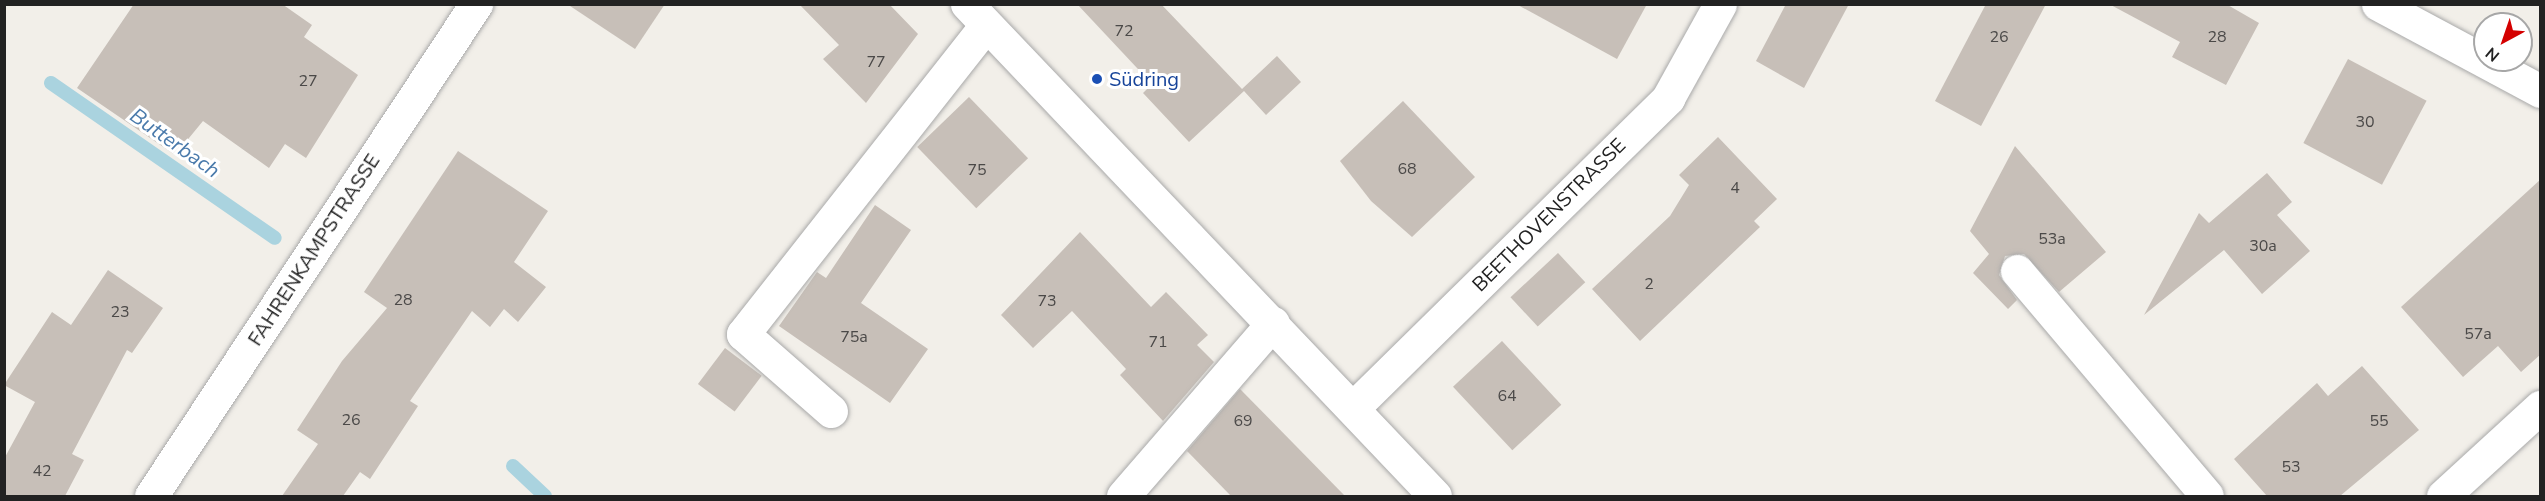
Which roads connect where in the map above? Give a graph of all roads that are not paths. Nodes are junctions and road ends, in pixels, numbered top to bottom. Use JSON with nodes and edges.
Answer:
{"nodes":[{"id":1,"x":476,"y":4,"type":"edge"},
{"id":2,"x":1720,"y":4,"type":"edge"},
{"id":3,"x":2378,"y":4,"type":"edge"},
{"id":4,"x":976,"y":15,"type":"edge"},
{"id":5,"x":2541,"y":92,"type":"edge"},
{"id":6,"x":2017,"y":271,"type":"dead end"},
{"id":7,"x":1273,"y":323,"type":"junction"},
{"id":8,"x":2541,"y":406,"type":"edge"},
{"id":9,"x":1354,"y":407,"type":"junction"},
{"id":10,"x":831,"y":411,"type":"dead end"},
{"id":11,"x":151,"y":496,"type":"edge"},
{"id":12,"x":1123,"y":496,"type":"edge"},
{"id":13,"x":1435,"y":496,"type":"edge"},
{"id":14,"x":2207,"y":496,"type":"edge"},
{"id":15,"x":2443,"y":496,"type":"edge"}],
"edges":[{"from":1,"to":11,"type":"street","name":"FAHRENKAMPSTRASSE"},
{"from":2,"to":9,"type":"street","name":"BEETHOVENSTRASSE"},
{"from":3,"to":5,"type":"street"},
{"from":4,"to":7,"type":"street"},
{"from":4,"to":10,"type":"street"},
{"from":6,"to":14,"type":"street"},
{"from":7,"to":9,"type":"street"},
{"from":7,"to":12,"type":"street"},
{"from":8,"to":15,"type":"street"},
{"from":9,"to":13,"type":"street"}]}
